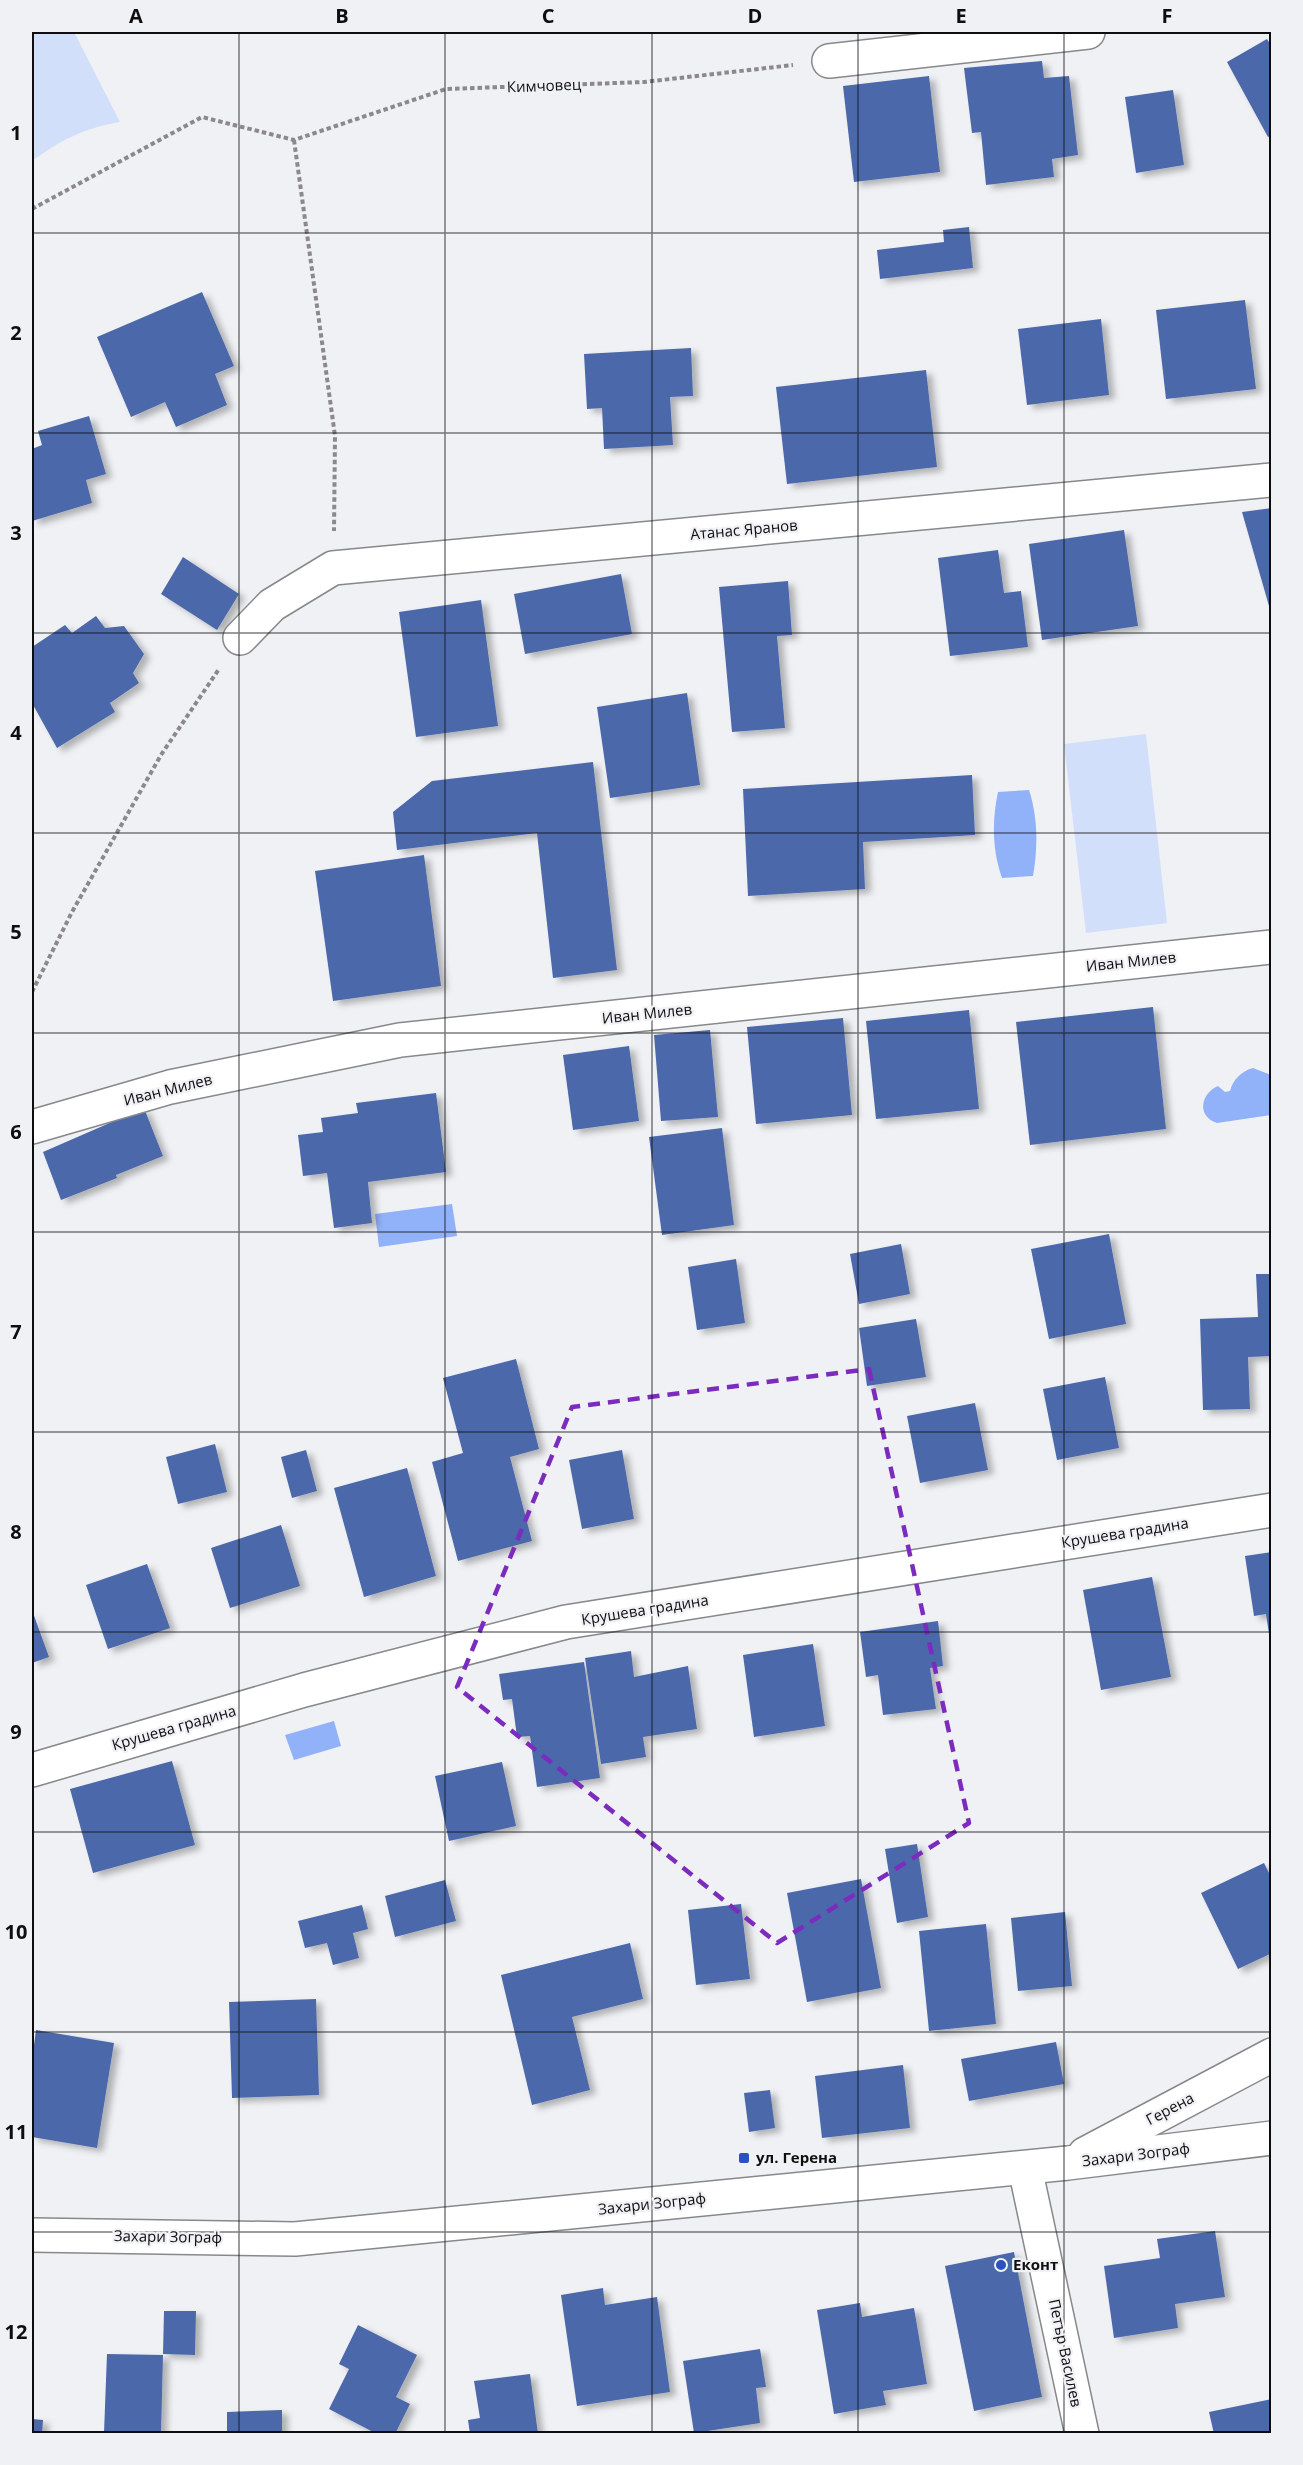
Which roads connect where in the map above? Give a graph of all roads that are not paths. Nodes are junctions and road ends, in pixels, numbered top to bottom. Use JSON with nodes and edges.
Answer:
{"nodes":[{"id":1,"x":1083,"y":32,"type":"edge"},
{"id":2,"x":1088,"y":32,"type":"edge"},
{"id":3,"x":829,"y":61,"type":"road end"},
{"id":4,"x":1272,"y":480,"type":"edge"},
{"id":5,"x":240,"y":638,"type":"road end"},
{"id":6,"x":1272,"y":947,"type":"edge"},
{"id":7,"x":32,"y":1127,"type":"edge"},
{"id":8,"x":1272,"y":1510,"type":"edge"},
{"id":9,"x":32,"y":1770,"type":"edge"},
{"id":10,"x":1272,"y":2055,"type":"edge"},
{"id":11,"x":1272,"y":2138,"type":"edge"},
{"id":12,"x":1068,"y":2163,"type":"junction"},
{"id":13,"x":1025,"y":2168,"type":"junction"},
{"id":14,"x":32,"y":2235,"type":"edge"},
{"id":15,"x":1082,"y":2433,"type":"edge"}],
"edges":[{"from":1,"to":2,"type":"street"},
{"from":1,"to":3,"type":"street"},
{"from":4,"to":5,"type":"street","name":"Атанас Яранов"},
{"from":6,"to":7,"type":"street","name":"Иван Милев"},
{"from":8,"to":9,"type":"street","name":"Крушева градина"},
{"from":10,"to":12,"type":"street","name":"Герена"},
{"from":11,"to":12,"type":"street","name":"Захари Зограф"},
{"from":12,"to":13,"type":"street","name":"Захари Зограф"},
{"from":13,"to":14,"type":"street","name":"Захари Зограф"},
{"from":13,"to":15,"type":"street","name":"Петър Василев"}]}
